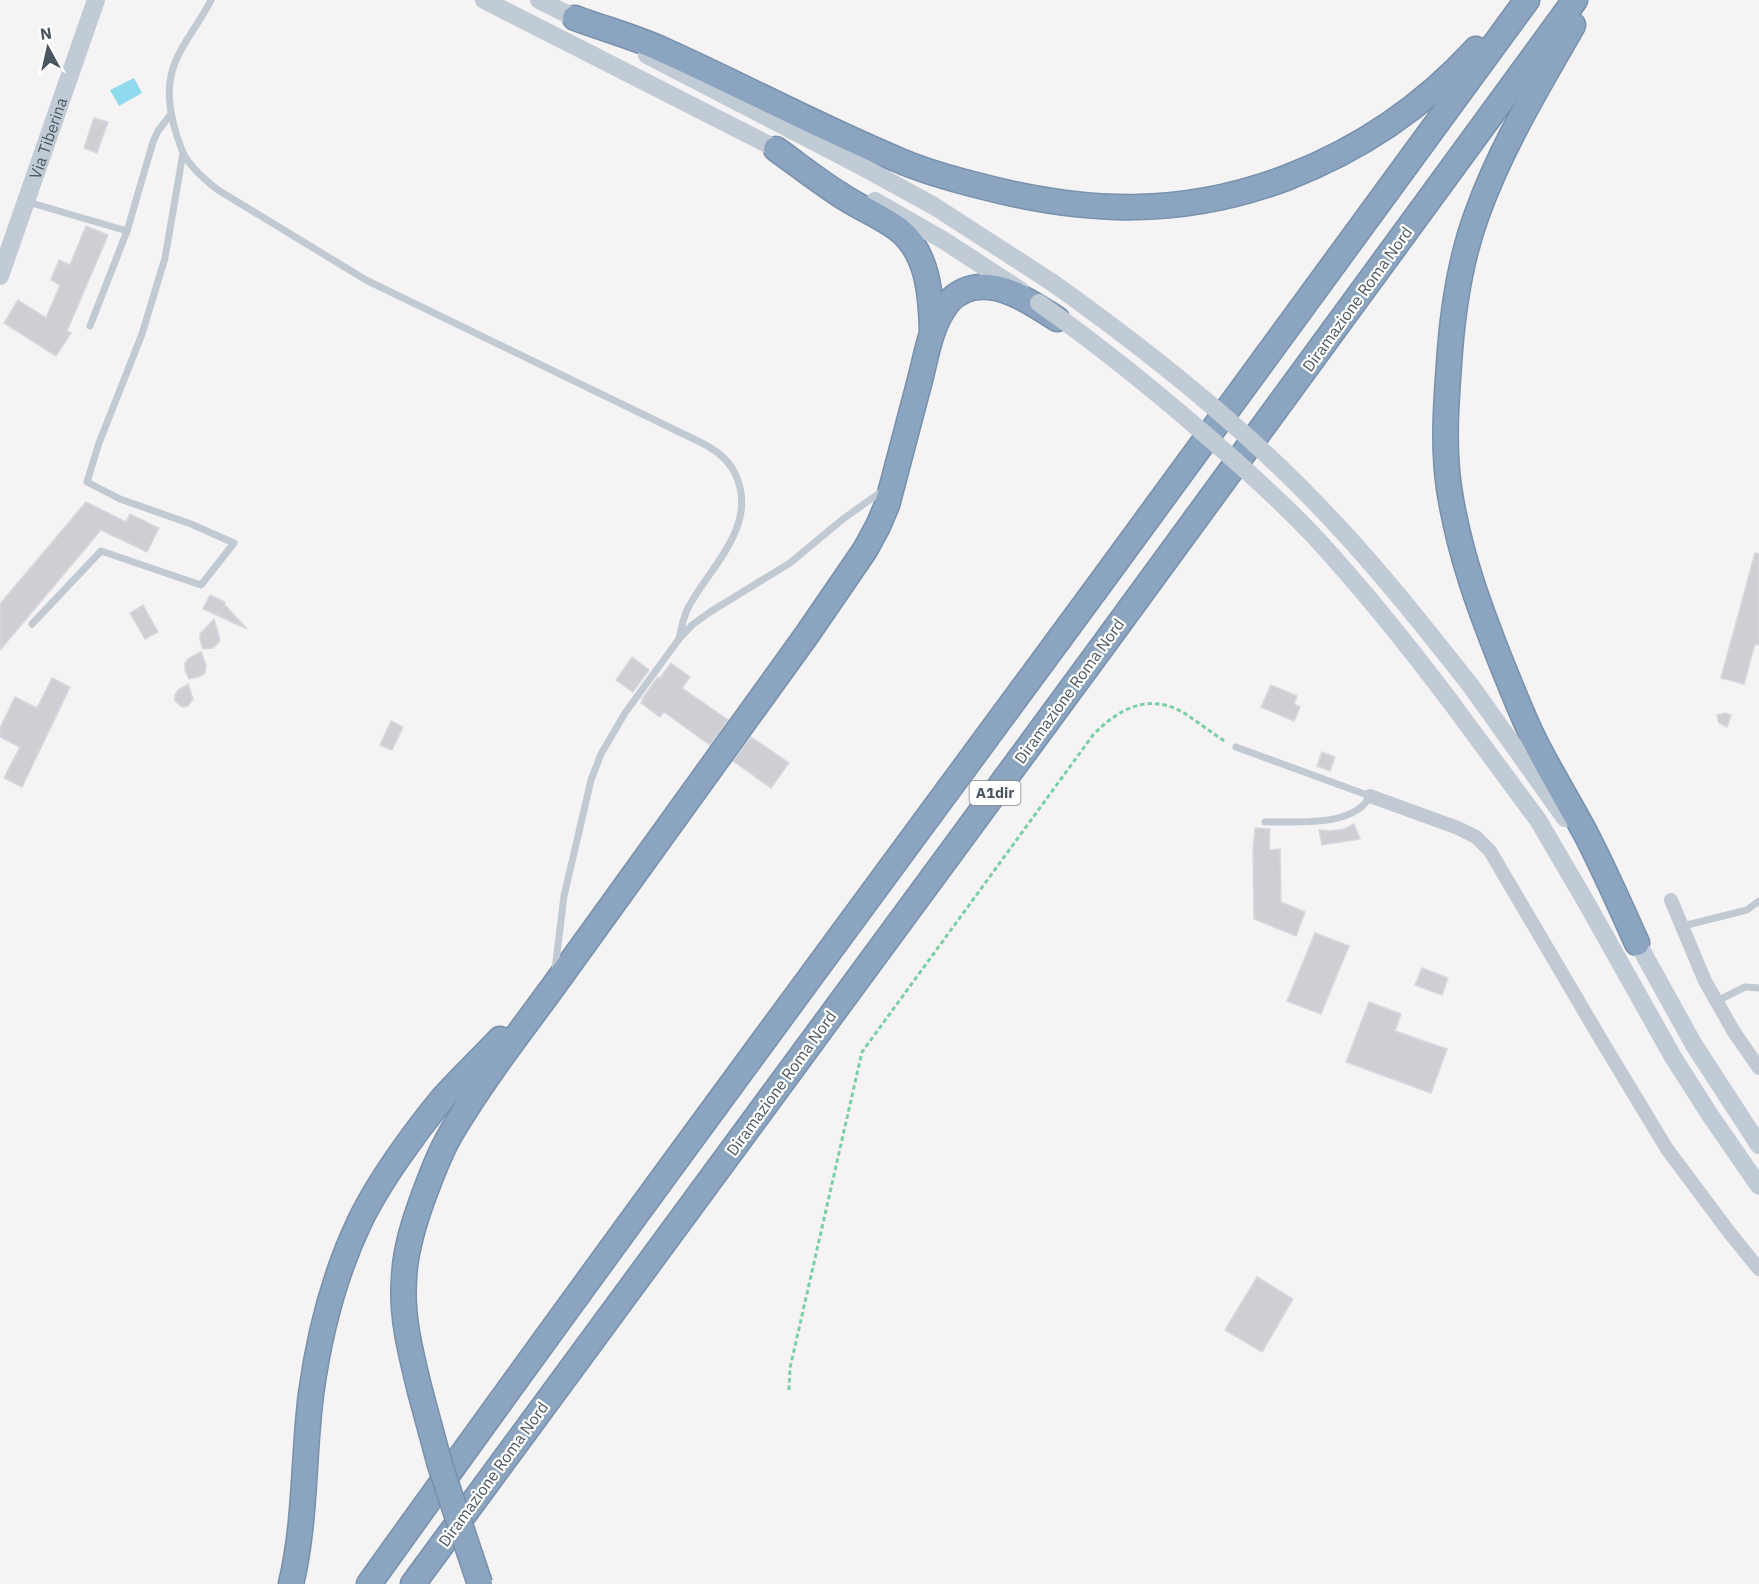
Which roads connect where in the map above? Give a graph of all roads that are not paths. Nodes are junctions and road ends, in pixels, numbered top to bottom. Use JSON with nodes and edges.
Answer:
{"nodes":[{"id":1,"x":96,"y":0,"type":"edge"},
{"id":2,"x":211,"y":0,"type":"edge"},
{"id":3,"x":484,"y":0,"type":"edge"},
{"id":4,"x":539,"y":0,"type":"edge"},
{"id":5,"x":1519,"y":0,"type":"edge"},
{"id":6,"x":1527,"y":0,"type":"edge"},
{"id":7,"x":1575,"y":0,"type":"edge"},
{"id":8,"x":1588,"y":0,"type":"edge"},
{"id":9,"x":575,"y":18,"type":"junction"},
{"id":10,"x":171,"y":114,"type":"junction"},
{"id":11,"x":776,"y":148,"type":"junction"},
{"id":12,"x":183,"y":153,"type":"junction"},
{"id":13,"x":26,"y":201,"type":"junction"},
{"id":14,"x":127,"y":231,"type":"junction"},
{"id":15,"x":0,"y":276,"type":"edge"},
{"id":16,"x":90,"y":326,"type":"dead end"},
{"id":17,"x":932,"y":336,"type":"junction"},
{"id":18,"x":1089,"y":339,"type":"junction"},
{"id":19,"x":892,"y":484,"type":"junction"},
{"id":20,"x":32,"y":624,"type":"dead end"},
{"id":21,"x":678,"y":639,"type":"junction"},
{"id":22,"x":1236,"y":747,"type":"road end"},
{"id":23,"x":1370,"y":796,"type":"junction"},
{"id":24,"x":1265,"y":822,"type":"dead end"},
{"id":25,"x":1671,"y":900,"type":"dead end"},
{"id":26,"x":1759,"y":901,"type":"edge"},
{"id":27,"x":1683,"y":926,"type":"junction"},
{"id":28,"x":1637,"y":943,"type":"junction"},
{"id":29,"x":554,"y":987,"type":"junction"},
{"id":30,"x":1759,"y":988,"type":"edge"},
{"id":31,"x":1716,"y":1001,"type":"junction"},
{"id":32,"x":1759,"y":1068,"type":"edge"},
{"id":33,"x":1759,"y":1145,"type":"edge"},
{"id":34,"x":1759,"y":1186,"type":"edge"},
{"id":35,"x":1759,"y":1269,"type":"edge"},
{"id":36,"x":291,"y":1584,"type":"edge"},
{"id":37,"x":369,"y":1584,"type":"edge"},
{"id":38,"x":412,"y":1584,"type":"edge"},
{"id":39,"x":480,"y":1584,"type":"edge"}],
"edges":[{"from":1,"to":13,"type":"main road","name":"Via Tiberina"},
{"from":2,"to":10,"type":"lane"},
{"from":3,"to":11,"type":"main road"},
{"from":4,"to":9,"type":"main road"},
{"from":5,"to":9,"type":"highway"},
{"from":6,"to":37,"type":"highway","number":"A1dir"},
{"from":7,"to":38,"type":"highway","name":"Diramazione Roma Nord","number":"A1dir"},
{"from":8,"to":28,"type":"highway"},
{"from":9,"to":28,"type":"main road","bridge":true},
{"from":10,"to":12,"type":"lane"},
{"from":10,"to":14,"type":"lane"},
{"from":11,"to":17,"type":"highway"},
{"from":11,"to":18,"type":"main road","bridge":true},
{"from":12,"to":20,"type":"lane"},
{"from":12,"to":21,"type":"lane"},
{"from":13,"to":14,"type":"lane"},
{"from":13,"to":15,"type":"main road","name":"Via Tiberina"},
{"from":14,"to":16,"type":"lane"},
{"from":17,"to":18,"type":"highway"},
{"from":17,"to":19,"type":"highway"},
{"from":18,"to":34,"type":"main road","bridge":true},
{"from":19,"to":21,"type":"lane"},
{"from":19,"to":29,"type":"highway"},
{"from":21,"to":29,"type":"lane"},
{"from":22,"to":23,"type":"lane"},
{"from":23,"to":24,"type":"lane"},
{"from":23,"to":35,"type":"street"},
{"from":25,"to":27,"type":"street"},
{"from":26,"to":27,"type":"lane"},
{"from":27,"to":31,"type":"street"},
{"from":28,"to":33,"type":"main road"},
{"from":29,"to":36,"type":"highway"},
{"from":29,"to":39,"type":"highway","bridge":true},
{"from":30,"to":31,"type":"lane"},
{"from":31,"to":32,"type":"street"}]}
